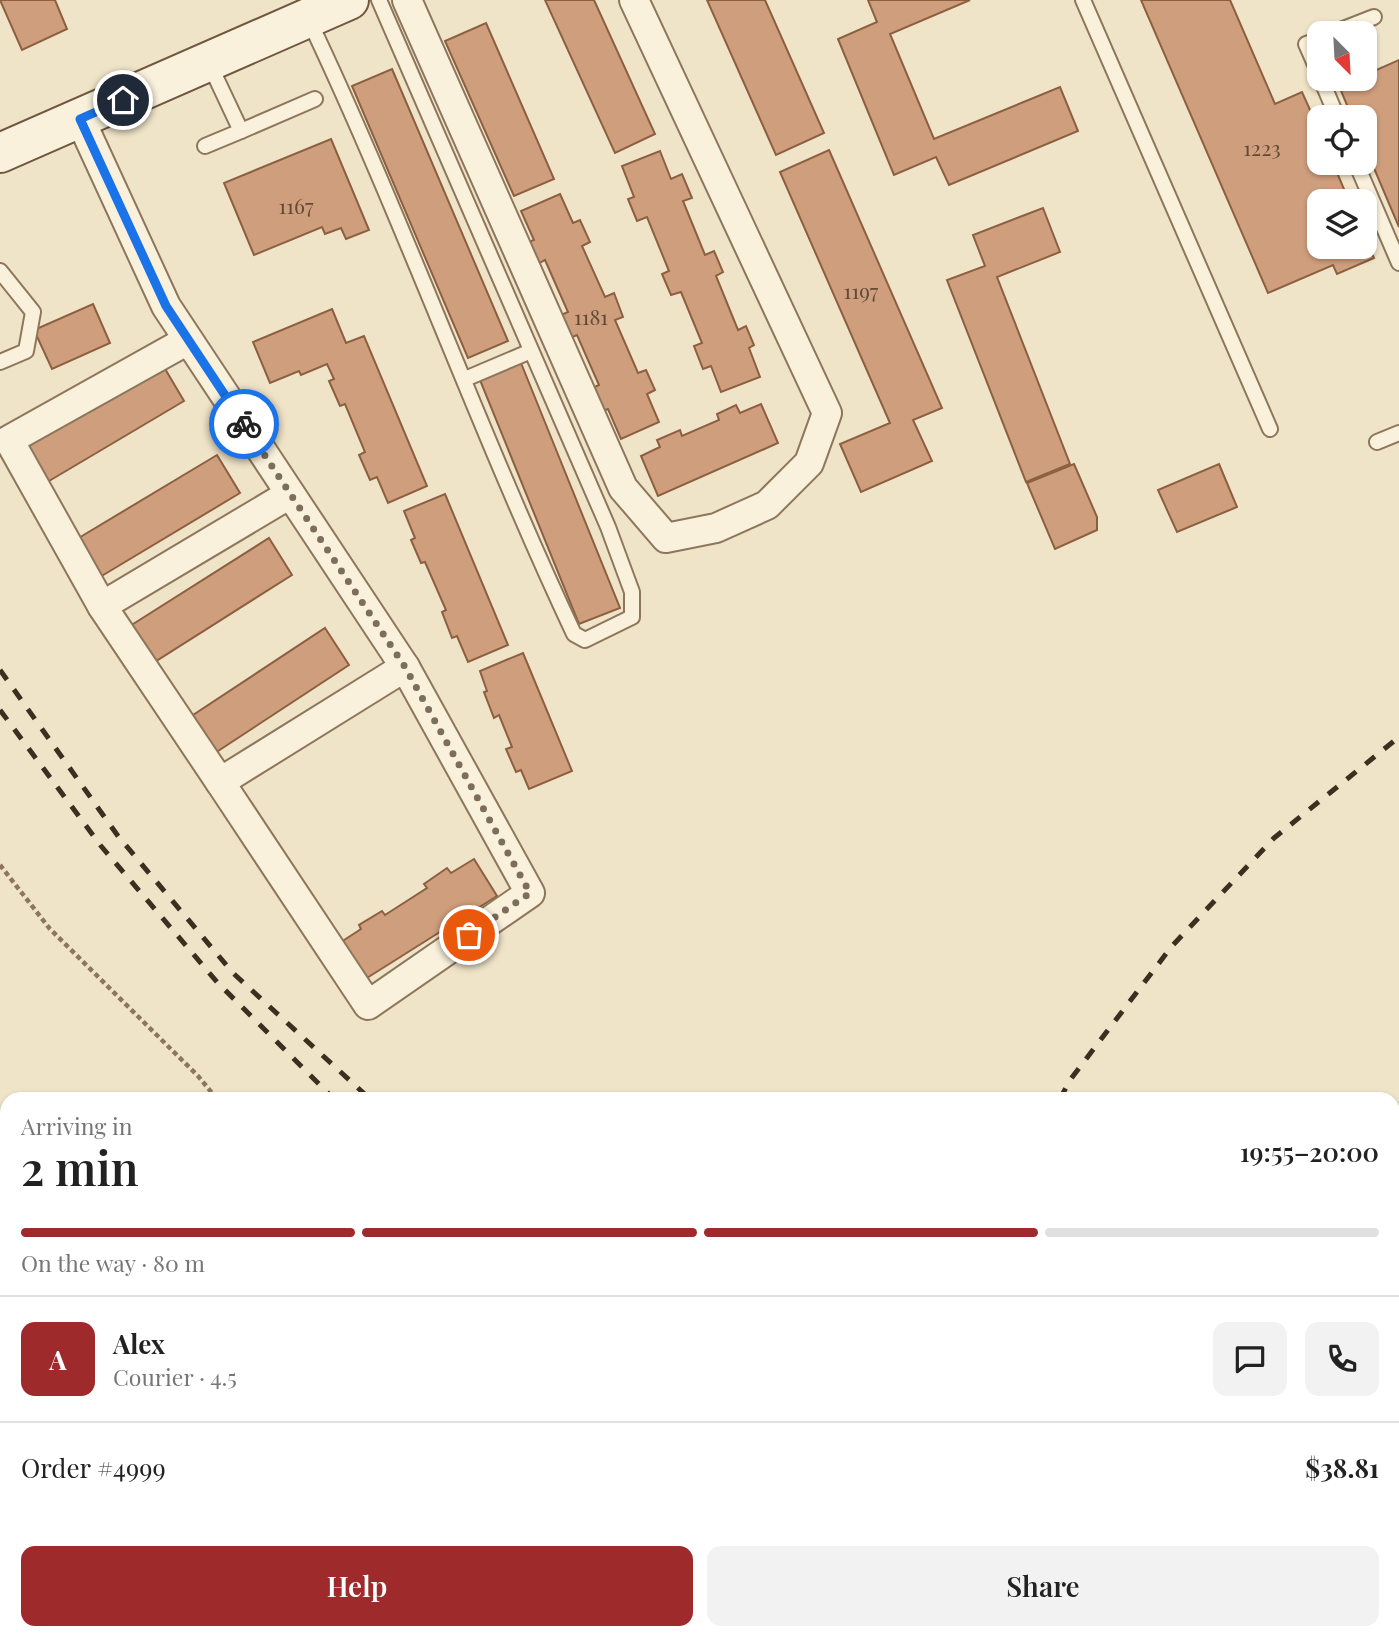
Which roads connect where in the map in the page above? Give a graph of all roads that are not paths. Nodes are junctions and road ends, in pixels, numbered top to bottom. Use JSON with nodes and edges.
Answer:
{"nodes":[{"id":1,"x":349,"y":0,"type":"edge"},
{"id":2,"x":379,"y":0,"type":"edge"},
{"id":3,"x":407,"y":0,"type":"edge"},
{"id":4,"x":634,"y":0,"type":"edge"},
{"id":5,"x":1083,"y":0,"type":"edge"},
{"id":6,"x":1374,"y":17,"type":"dead end"},
{"id":7,"x":308,"y":18,"type":"junction"},
{"id":8,"x":1364,"y":21,"type":"edge"},
{"id":9,"x":209,"y":62,"type":"junction"},
{"id":10,"x":316,"y":99,"type":"dead end"},
{"id":11,"x":80,"y":119,"type":"junction"},
{"id":12,"x":241,"y":131,"type":"junction"},
{"id":13,"x":205,"y":146,"type":"dead end"},
{"id":14,"x":0,"y":153,"type":"edge"},
{"id":15,"x":1361,"y":175,"type":"edge"},
{"id":16,"x":1399,"y":262,"type":"edge"},
{"id":17,"x":0,"y":271,"type":"edge"},
{"id":18,"x":188,"y":340,"type":"junction"},
{"id":19,"x":531,"y":351,"type":"junction"},
{"id":20,"x":0,"y":362,"type":"edge"},
{"id":21,"x":465,"y":379,"type":"junction"},
{"id":22,"x":1270,"y":429,"type":"dead end"},
{"id":23,"x":1399,"y":433,"type":"edge"},
{"id":24,"x":1377,"y":442,"type":"dead end"},
{"id":25,"x":290,"y":494,"type":"junction"},
{"id":26,"x":102,"y":606,"type":"junction"},
{"id":27,"x":405,"y":667,"type":"junction"},
{"id":28,"x":220,"y":782,"type":"junction"}],
"edges":[{"from":1,"to":7,"type":"main road"},
{"from":2,"to":19,"type":"lane"},
{"from":3,"to":4,"type":"street"},
{"from":5,"to":22,"type":"lane"},
{"from":6,"to":8,"type":"lane"},
{"from":7,"to":9,"type":"main road"},
{"from":7,"to":21,"type":"lane"},
{"from":9,"to":11,"type":"main road"},
{"from":9,"to":12,"type":"lane"},
{"from":10,"to":12,"type":"lane"},
{"from":11,"to":14,"type":"main road"},
{"from":11,"to":18,"type":"street"},
{"from":12,"to":13,"type":"lane"},
{"from":15,"to":16,"type":"lane"},
{"from":17,"to":20,"type":"lane"},
{"from":18,"to":25,"type":"street"},
{"from":18,"to":26,"type":"street"},
{"from":19,"to":21,"type":"lane"},
{"from":19,"to":21,"type":"lane"},
{"from":23,"to":24,"type":"lane"},
{"from":25,"to":26,"type":"street"},
{"from":25,"to":27,"type":"street"},
{"from":26,"to":28,"type":"street"},
{"from":27,"to":28,"type":"street"},
{"from":27,"to":28,"type":"street"}]}
